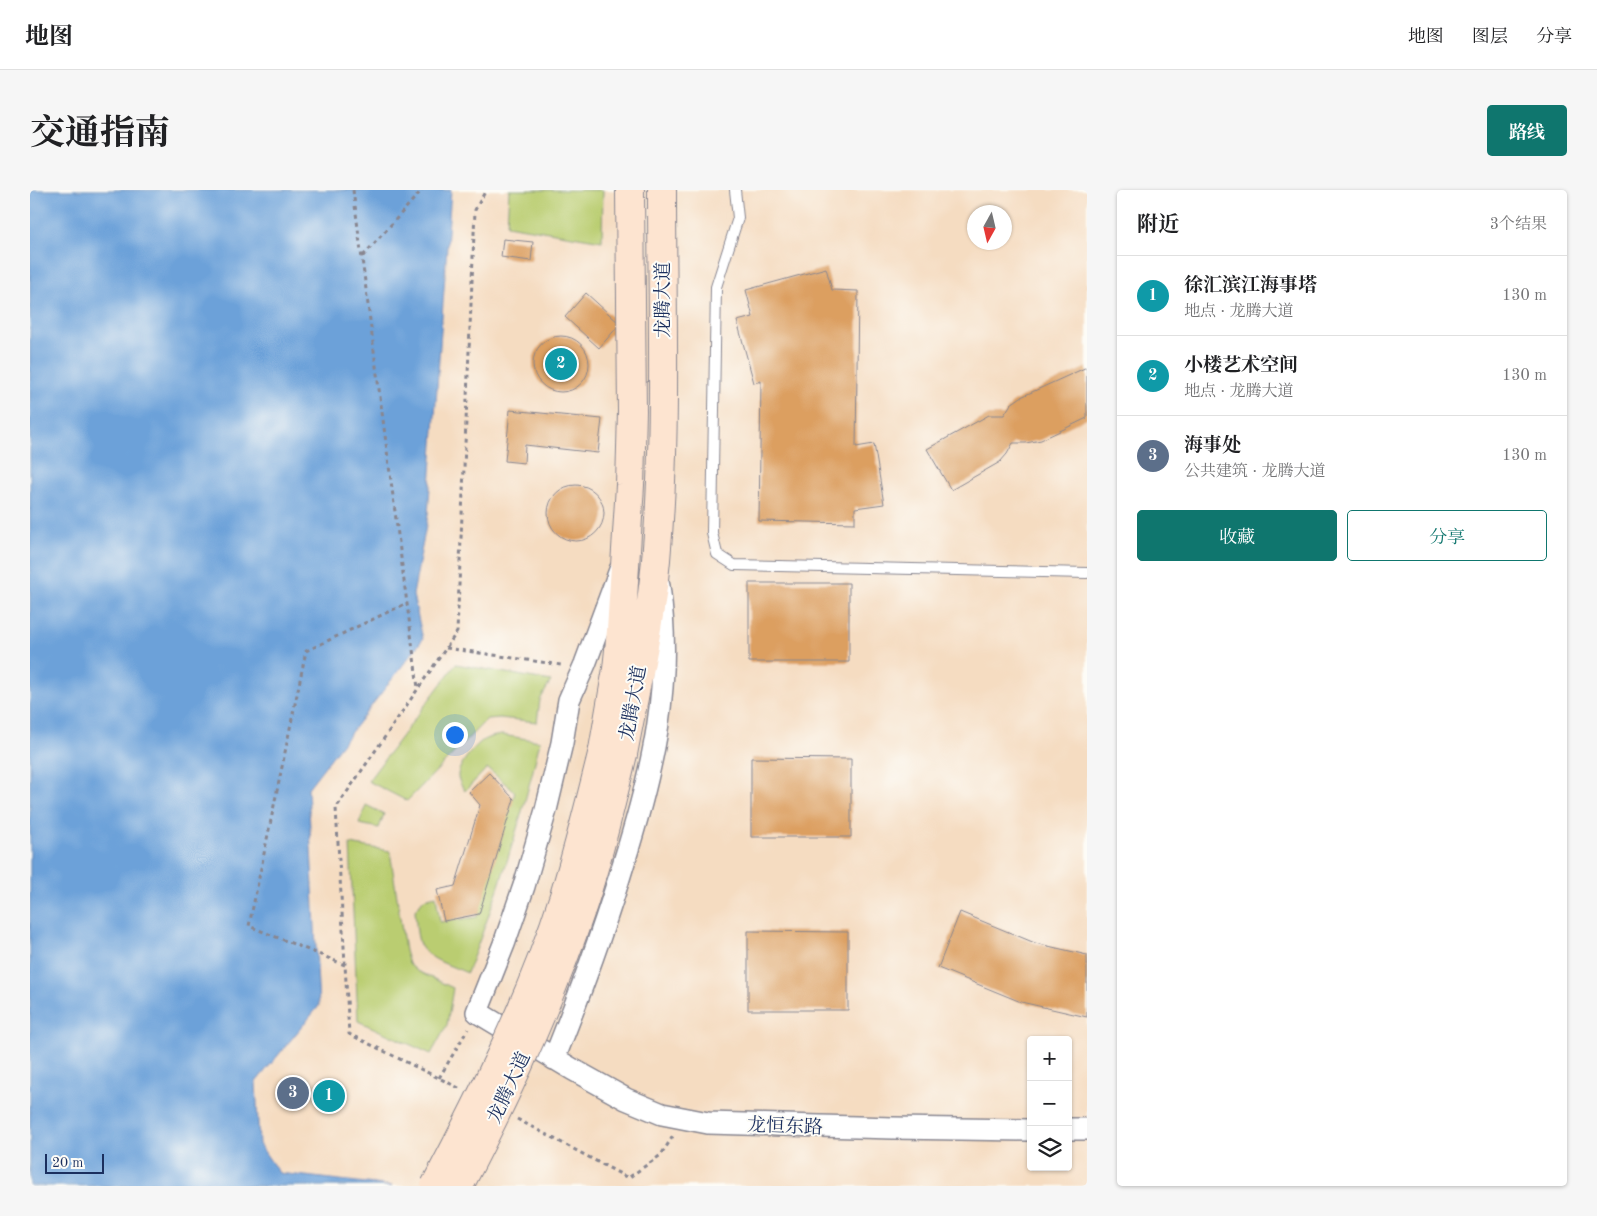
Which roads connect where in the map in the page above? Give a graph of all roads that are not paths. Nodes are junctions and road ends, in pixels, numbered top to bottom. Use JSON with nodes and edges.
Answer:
{"nodes":[{"id":1,"x":630,"y":190,"type":"edge"},
{"id":2,"x":662,"y":190,"type":"edge"},
{"id":3,"x":735,"y":190,"type":"edge"},
{"id":4,"x":625,"y":558,"type":"junction"},
{"id":5,"x":656,"y":561,"type":"junction"},
{"id":6,"x":1087,"y":572,"type":"edge"},
{"id":7,"x":613,"y":752,"type":"junction"},
{"id":8,"x":554,"y":1059,"type":"junction"},
{"id":9,"x":1072,"y":1129,"type":"edge"},
{"id":10,"x":1087,"y":1129,"type":"edge"},
{"id":11,"x":1027,"y":1130,"type":"edge"},
{"id":12,"x":435,"y":1186,"type":"edge"},
{"id":13,"x":458,"y":1186,"type":"edge"}],
"edges":[{"from":1,"to":4,"type":"main road","name":"龙腾大道"},
{"from":2,"to":5,"type":"main road","name":"龙腾大道"},
{"from":3,"to":6,"type":"lane"},
{"from":4,"to":7,"type":"main road","name":"龙腾大道"},
{"from":4,"to":8,"type":"street","name":"龙恒东路"},
{"from":5,"to":7,"type":"main road","name":"龙腾大道"},
{"from":5,"to":8,"type":"street"},
{"from":7,"to":12,"type":"main road","name":"龙腾大道","bridge":true},
{"from":7,"to":13,"type":"main road","name":"龙腾大道","bridge":true},
{"from":8,"to":11,"type":"street","name":"龙恒东路"},
{"from":9,"to":10,"type":"street"}]}
